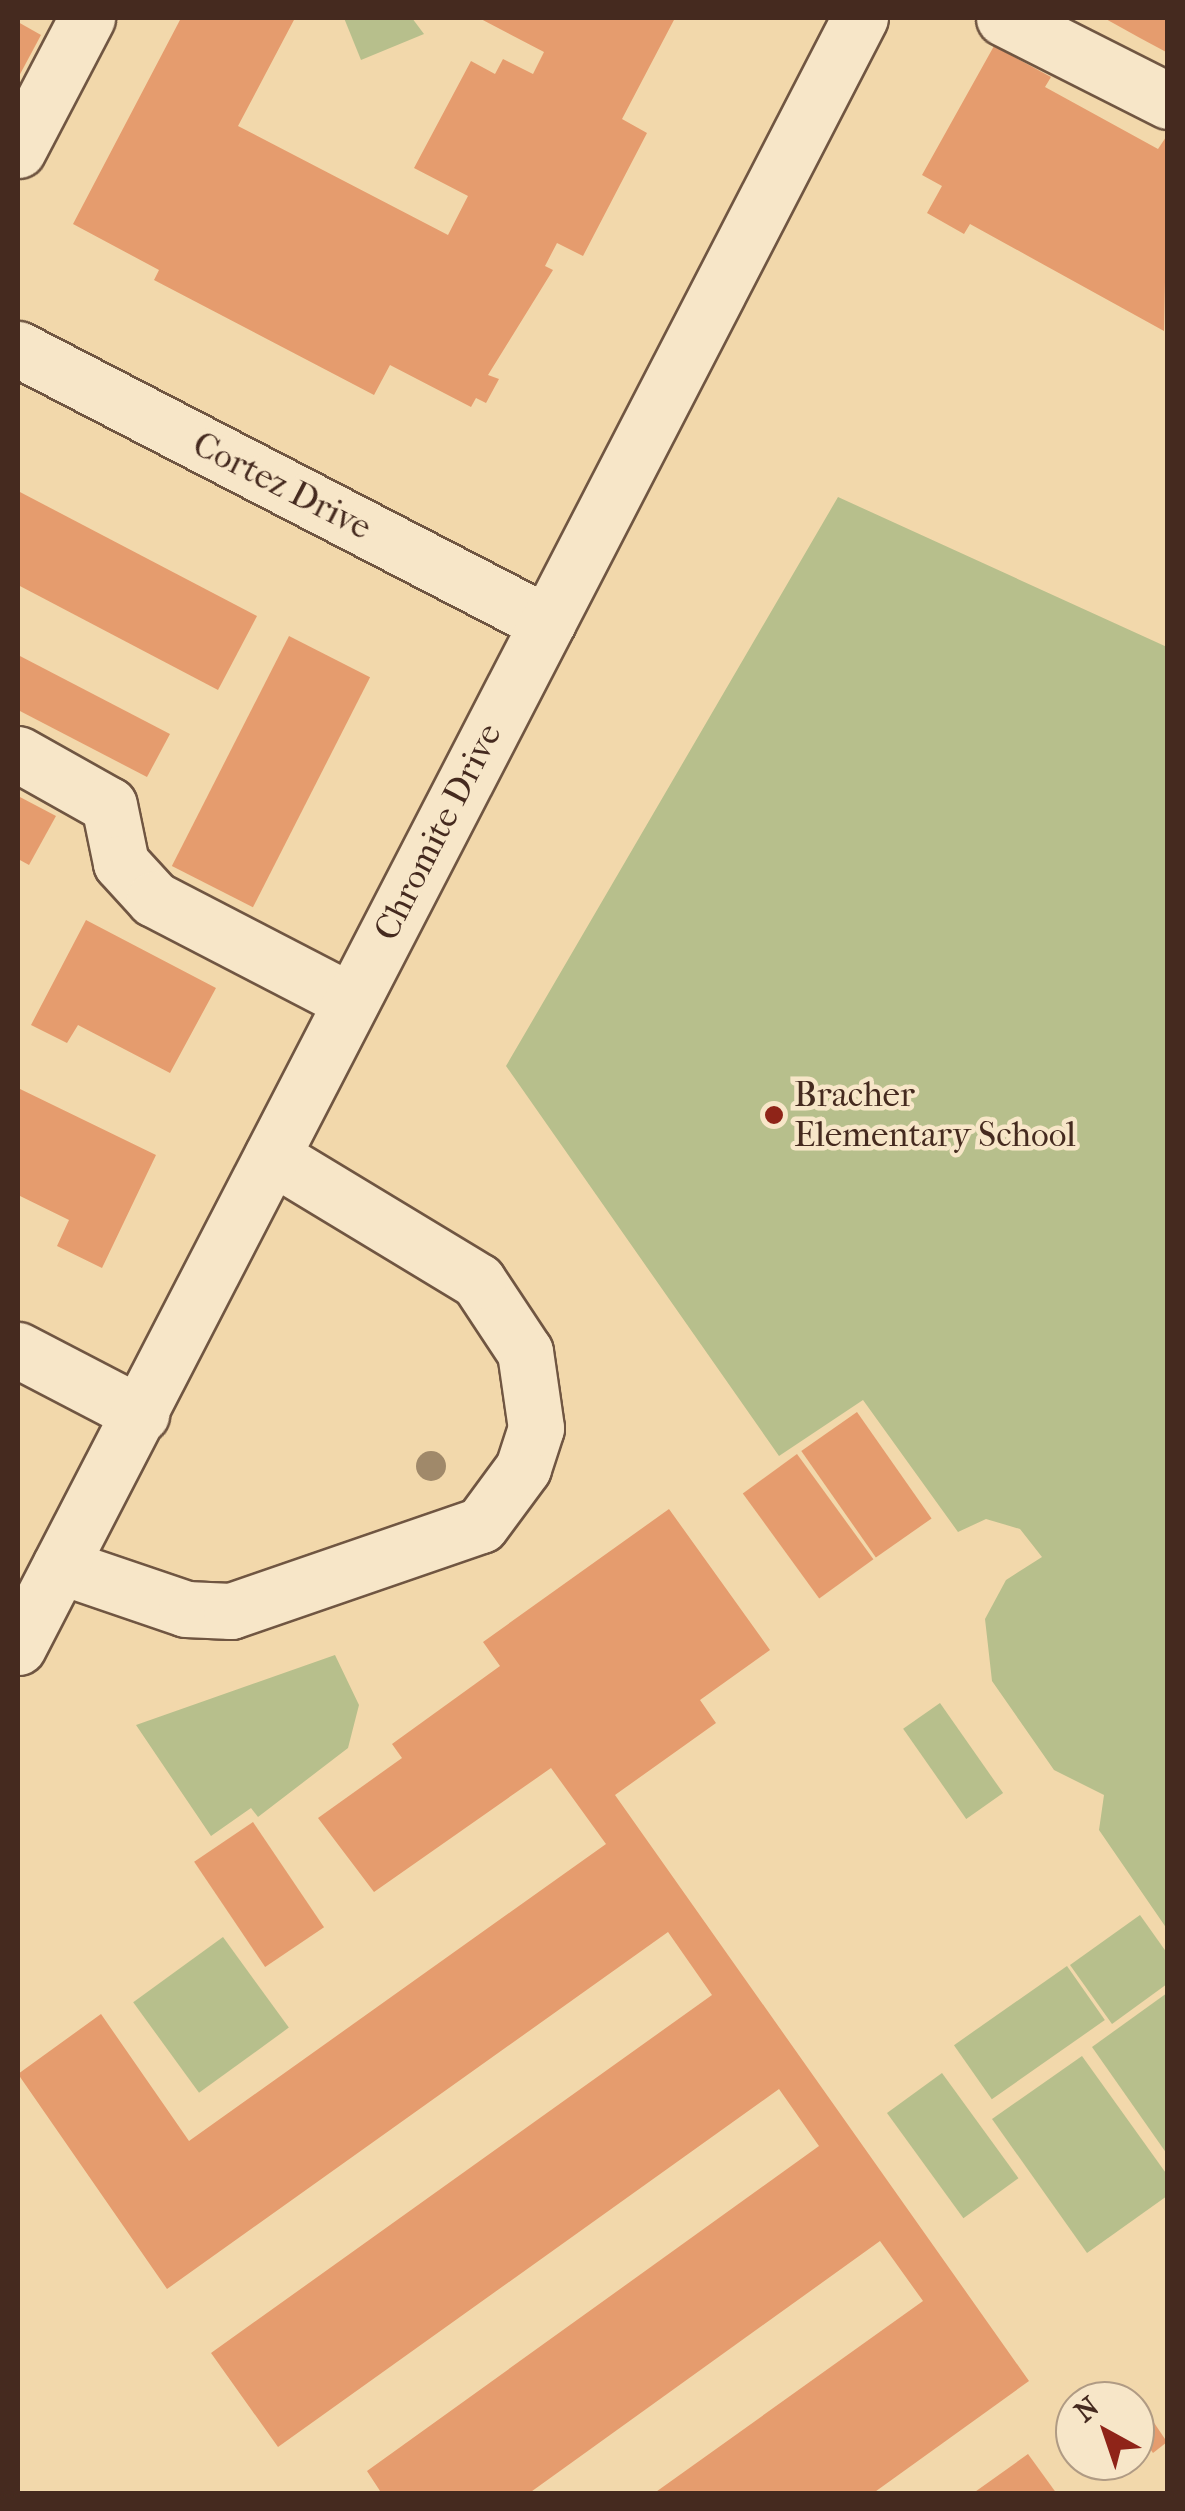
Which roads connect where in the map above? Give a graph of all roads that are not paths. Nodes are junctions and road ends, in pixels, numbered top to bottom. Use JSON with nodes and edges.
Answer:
{"nodes":[{"id":1,"x":88,"y":18,"type":"edge"},
{"id":2,"x":860,"y":18,"type":"edge"},
{"id":3,"x":1004,"y":18,"type":"edge"},
{"id":4,"x":1168,"y":101,"type":"edge"},
{"id":5,"x":18,"y":150,"type":"edge"},
{"id":6,"x":18,"y":350,"type":"edge"},
{"id":7,"x":547,"y":623,"type":"junction"},
{"id":8,"x":18,"y":754,"type":"edge"},
{"id":9,"x":350,"y":1002,"type":"junction"},
{"id":10,"x":272,"y":1156,"type":"junction"},
{"id":11,"x":18,"y":1350,"type":"edge"},
{"id":12,"x":141,"y":1414,"type":"junction"},
{"id":13,"x":60,"y":1566,"type":"junction"},
{"id":14,"x":18,"y":1648,"type":"edge"}],
"edges":[{"from":1,"to":5,"type":"street"},
{"from":2,"to":7,"type":"street","name":"Chromite Drive"},
{"from":3,"to":4,"type":"street"},
{"from":6,"to":7,"type":"street","name":"Cortez Drive"},
{"from":7,"to":9,"type":"street","name":"Chromite Drive"},
{"from":8,"to":9,"type":"street"},
{"from":9,"to":10,"type":"street","name":"Chromite Drive"},
{"from":10,"to":12,"type":"street","name":"Chromite Drive"},
{"from":10,"to":13,"type":"street"},
{"from":11,"to":12,"type":"street"},
{"from":12,"to":13,"type":"street","name":"Chromite Drive"},
{"from":13,"to":14,"type":"street","name":"Chromite Drive"}]}
